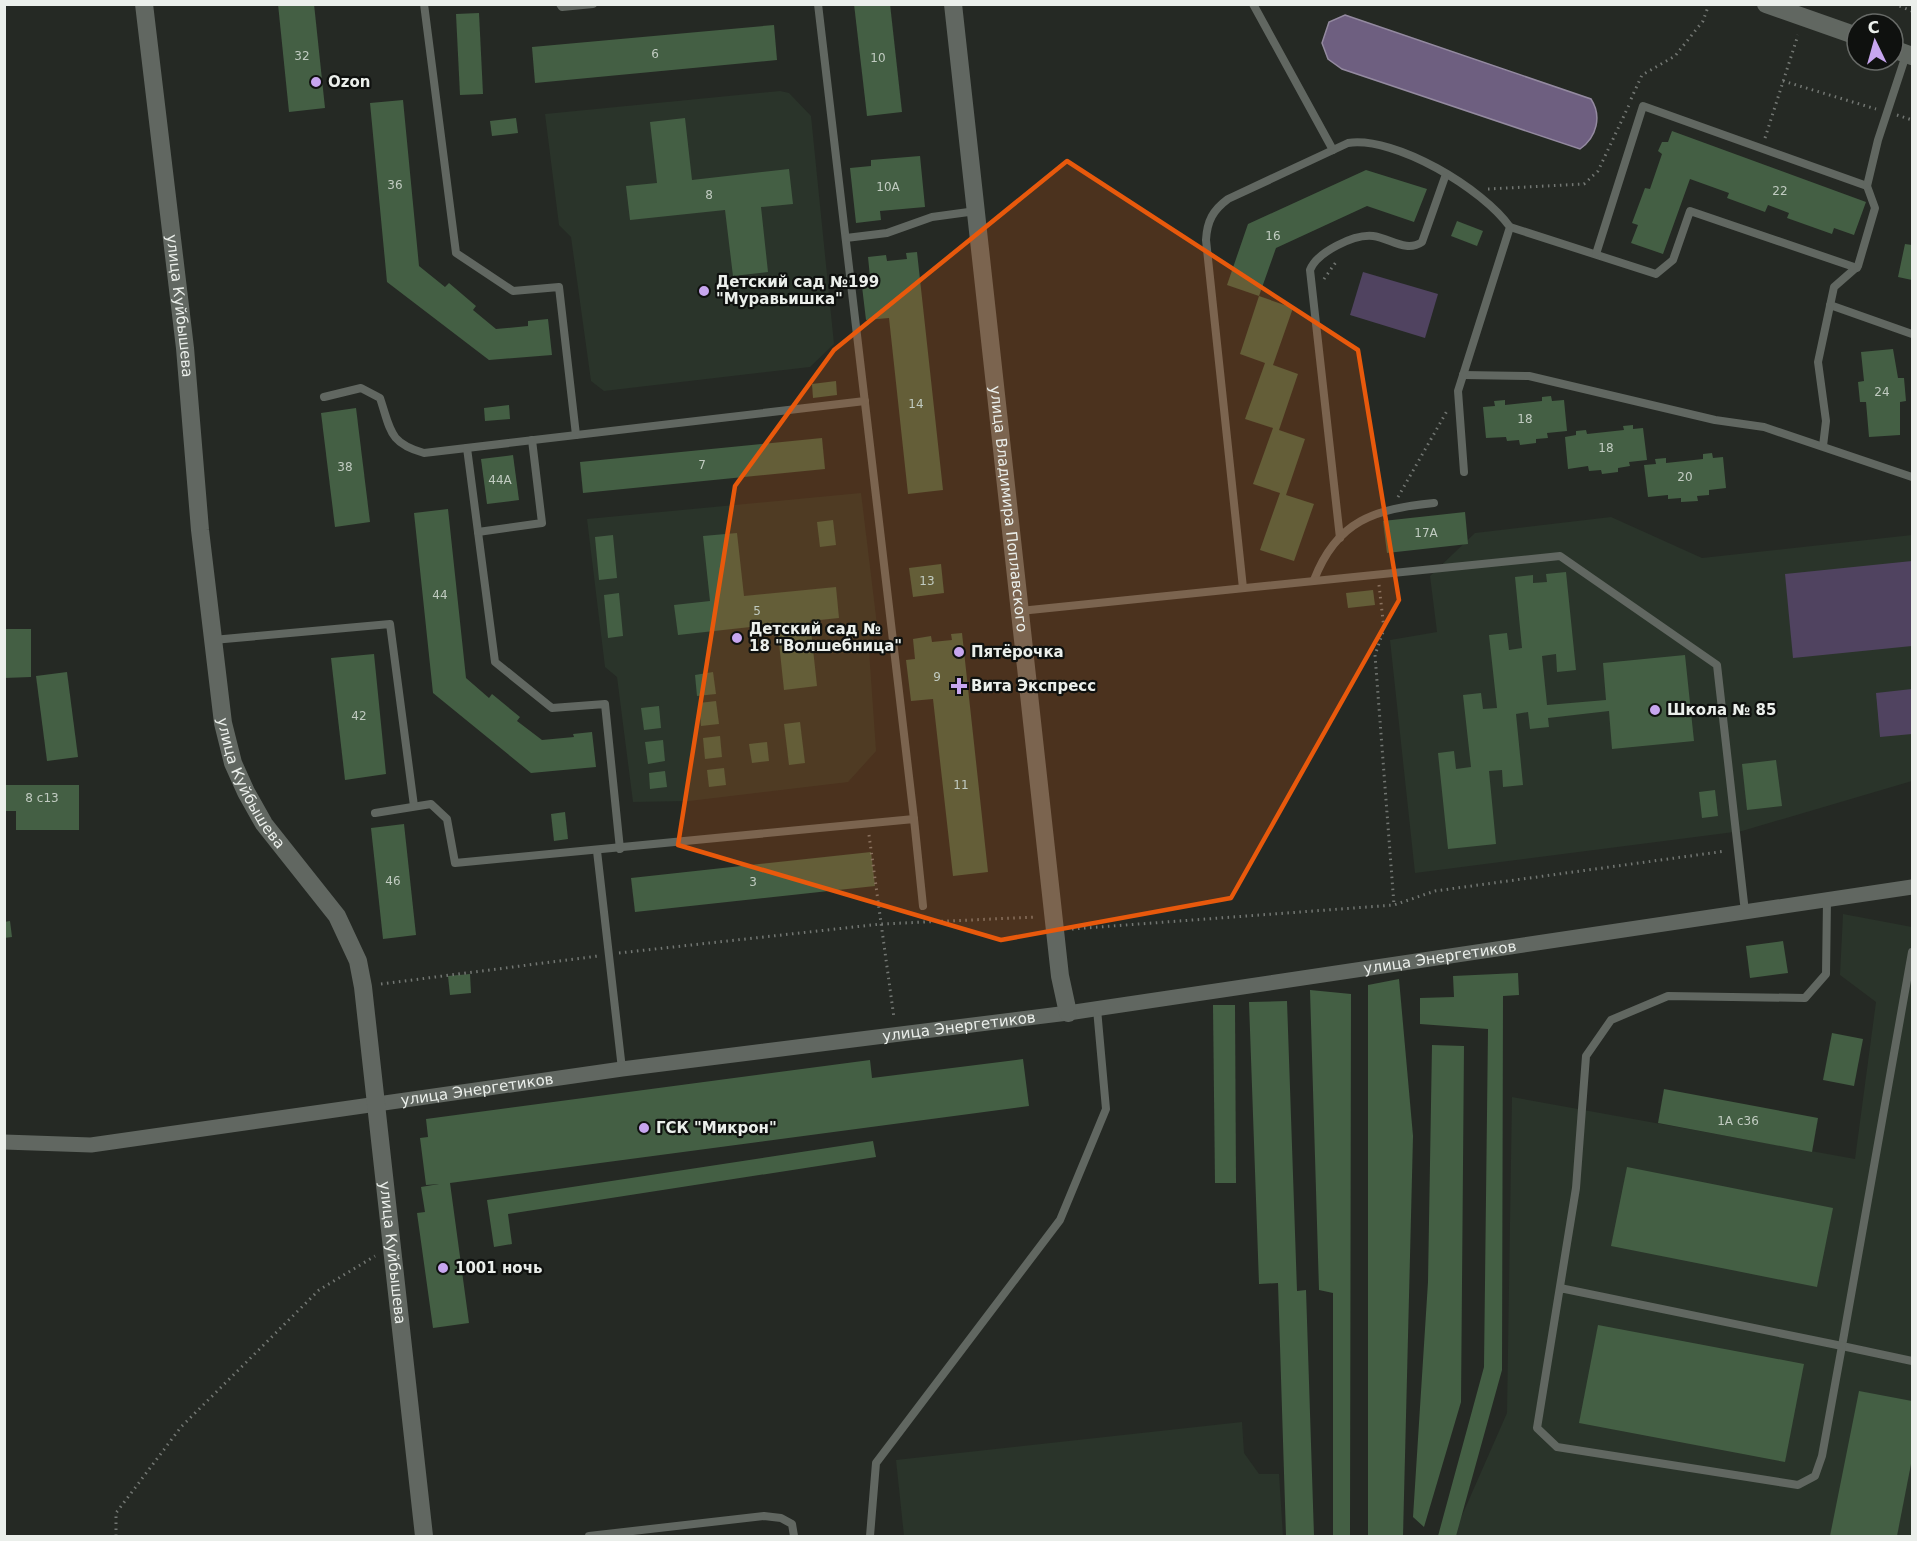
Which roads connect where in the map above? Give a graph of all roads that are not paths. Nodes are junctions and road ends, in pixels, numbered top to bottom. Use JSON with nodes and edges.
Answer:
{"nodes":[{"id":1,"x":144,"y":4,"type":"edge"},
{"id":2,"x":424,"y":4,"type":"edge"},
{"id":3,"x":560,"y":4,"type":"edge"},
{"id":4,"x":593,"y":4,"type":"edge"},
{"id":5,"x":818,"y":4,"type":"edge"},
{"id":6,"x":954,"y":4,"type":"edge"},
{"id":7,"x":1253,"y":4,"type":"edge"},
{"id":8,"x":1766,"y":4,"type":"edge"},
{"id":9,"x":1845,"y":32,"type":"edge"},
{"id":10,"x":1899,"y":72,"type":"edge"},
{"id":11,"x":1333,"y":150,"type":"junction"},
{"id":12,"x":1446,"y":174,"type":"junction"},
{"id":13,"x":1868,"y":186,"type":"junction"},
{"id":14,"x":976,"y":211,"type":"junction"},
{"id":15,"x":1510,"y":227,"type":"junction"},
{"id":16,"x":846,"y":238,"type":"junction"},
{"id":17,"x":1596,"y":254,"type":"junction"},
{"id":18,"x":1857,"y":268,"type":"junction"},
{"id":19,"x":1830,"y":305,"type":"junction"},
{"id":20,"x":1912,"y":334,"type":"edge"},
{"id":21,"x":1463,"y":375,"type":"junction"},
{"id":22,"x":324,"y":396,"type":"dead end"},
{"id":23,"x":865,"y":401,"type":"junction"},
{"id":24,"x":576,"y":435,"type":"junction"},
{"id":25,"x":532,"y":440,"type":"junction"},
{"id":26,"x":1823,"y":446,"type":"junction"},
{"id":27,"x":467,"y":448,"type":"junction"},
{"id":28,"x":1464,"y":471,"type":"dead end"},
{"id":29,"x":1912,"y":477,"type":"edge"},
{"id":30,"x":1434,"y":503,"type":"dead end"},
{"id":31,"x":478,"y":532,"type":"junction"},
{"id":32,"x":1340,"y":538,"type":"junction"},
{"id":33,"x":1314,"y":580,"type":"junction"},
{"id":34,"x":1243,"y":588,"type":"junction"},
{"id":35,"x":1018,"y":611,"type":"junction"},
{"id":36,"x":211,"y":640,"type":"junction"},
{"id":37,"x":414,"y":806,"type":"junction"},
{"id":38,"x":375,"y":813,"type":"dead end"},
{"id":39,"x":914,"y":819,"type":"junction"},
{"id":40,"x":620,"y":849,"type":"junction"},
{"id":41,"x":597,"y":851,"type":"junction"},
{"id":42,"x":1912,"y":887,"type":"edge"},
{"id":43,"x":1827,"y":900,"type":"junction"},
{"id":44,"x":923,"y":906,"type":"dead end"},
{"id":45,"x":1745,"y":912,"type":"junction"},
{"id":46,"x":1912,"y":952,"type":"edge"},
{"id":47,"x":1097,"y":1009,"type":"junction"},
{"id":48,"x":1068,"y":1014,"type":"junction"},
{"id":49,"x":622,"y":1069,"type":"junction"},
{"id":50,"x":375,"y":1103,"type":"junction"},
{"id":51,"x":4,"y":1142,"type":"edge"},
{"id":52,"x":1560,"y":1288,"type":"junction"},
{"id":53,"x":1842,"y":1346,"type":"junction"},
{"id":54,"x":1912,"y":1361,"type":"edge"},
{"id":55,"x":424,"y":1536,"type":"edge"},
{"id":56,"x":588,"y":1536,"type":"edge"},
{"id":57,"x":794,"y":1536,"type":"edge"},
{"id":58,"x":870,"y":1536,"type":"edge"}],
"edges":[{"from":1,"to":36,"type":"main road","name":"улица Куйбышева"},
{"from":2,"to":24,"type":"lane"},
{"from":3,"to":4,"type":"lane"},
{"from":5,"to":16,"type":"lane"},
{"from":6,"to":14,"type":"main road","name":"улица Владимира Поплавского"},
{"from":7,"to":11,"type":"lane"},
{"from":8,"to":9,"type":"main road"},
{"from":10,"to":13,"type":"lane"},
{"from":11,"to":12,"type":"lane"},
{"from":11,"to":34,"type":"lane"},
{"from":12,"to":15,"type":"lane"},
{"from":12,"to":32,"type":"lane"},
{"from":13,"to":17,"type":"lane"},
{"from":13,"to":18,"type":"lane"},
{"from":14,"to":16,"type":"lane"},
{"from":14,"to":35,"type":"main road","name":"улица Владимира Поплавского"},
{"from":15,"to":17,"type":"lane"},
{"from":15,"to":21,"type":"lane"},
{"from":16,"to":23,"type":"lane"},
{"from":17,"to":18,"type":"lane"},
{"from":18,"to":19,"type":"lane"},
{"from":19,"to":20,"type":"lane"},
{"from":19,"to":26,"type":"lane"},
{"from":21,"to":26,"type":"lane"},
{"from":21,"to":28,"type":"lane"},
{"from":22,"to":27,"type":"lane"},
{"from":23,"to":24,"type":"lane"},
{"from":23,"to":39,"type":"lane"},
{"from":24,"to":25,"type":"lane"},
{"from":25,"to":27,"type":"lane"},
{"from":25,"to":31,"type":"lane"},
{"from":26,"to":29,"type":"lane"},
{"from":27,"to":31,"type":"lane"},
{"from":30,"to":32,"type":"lane"},
{"from":31,"to":40,"type":"lane"},
{"from":32,"to":33,"type":"lane"},
{"from":33,"to":34,"type":"lane"},
{"from":33,"to":45,"type":"lane"},
{"from":34,"to":35,"type":"lane"},
{"from":35,"to":48,"type":"main road","name":"улица Владимира Поплавского"},
{"from":36,"to":37,"type":"lane"},
{"from":36,"to":50,"type":"main road","name":"улица Куйбышева"},
{"from":37,"to":38,"type":"lane"},
{"from":37,"to":41,"type":"lane"},
{"from":39,"to":40,"type":"lane"},
{"from":39,"to":44,"type":"lane"},
{"from":40,"to":41,"type":"lane"},
{"from":41,"to":49,"type":"lane"},
{"from":42,"to":43,"type":"street","name":"улица Энергетиков"},
{"from":43,"to":45,"type":"street","name":"улица Энергетиков"},
{"from":43,"to":52,"type":"lane"},
{"from":45,"to":47,"type":"street","name":"улица Энергетиков"},
{"from":46,"to":53,"type":"lane"},
{"from":47,"to":48,"type":"street","name":"улица Энергетиков"},
{"from":47,"to":58,"type":"lane"},
{"from":48,"to":49,"type":"street","name":"улица Энергетиков"},
{"from":49,"to":50,"type":"street","name":"улица Энергетиков"},
{"from":50,"to":51,"type":"street","name":"улица Энергетиков"},
{"from":50,"to":55,"type":"main road","name":"улица Куйбышева"},
{"from":52,"to":53,"type":"lane"},
{"from":52,"to":53,"type":"lane"},
{"from":53,"to":54,"type":"lane"},
{"from":56,"to":57,"type":"lane"}]}
